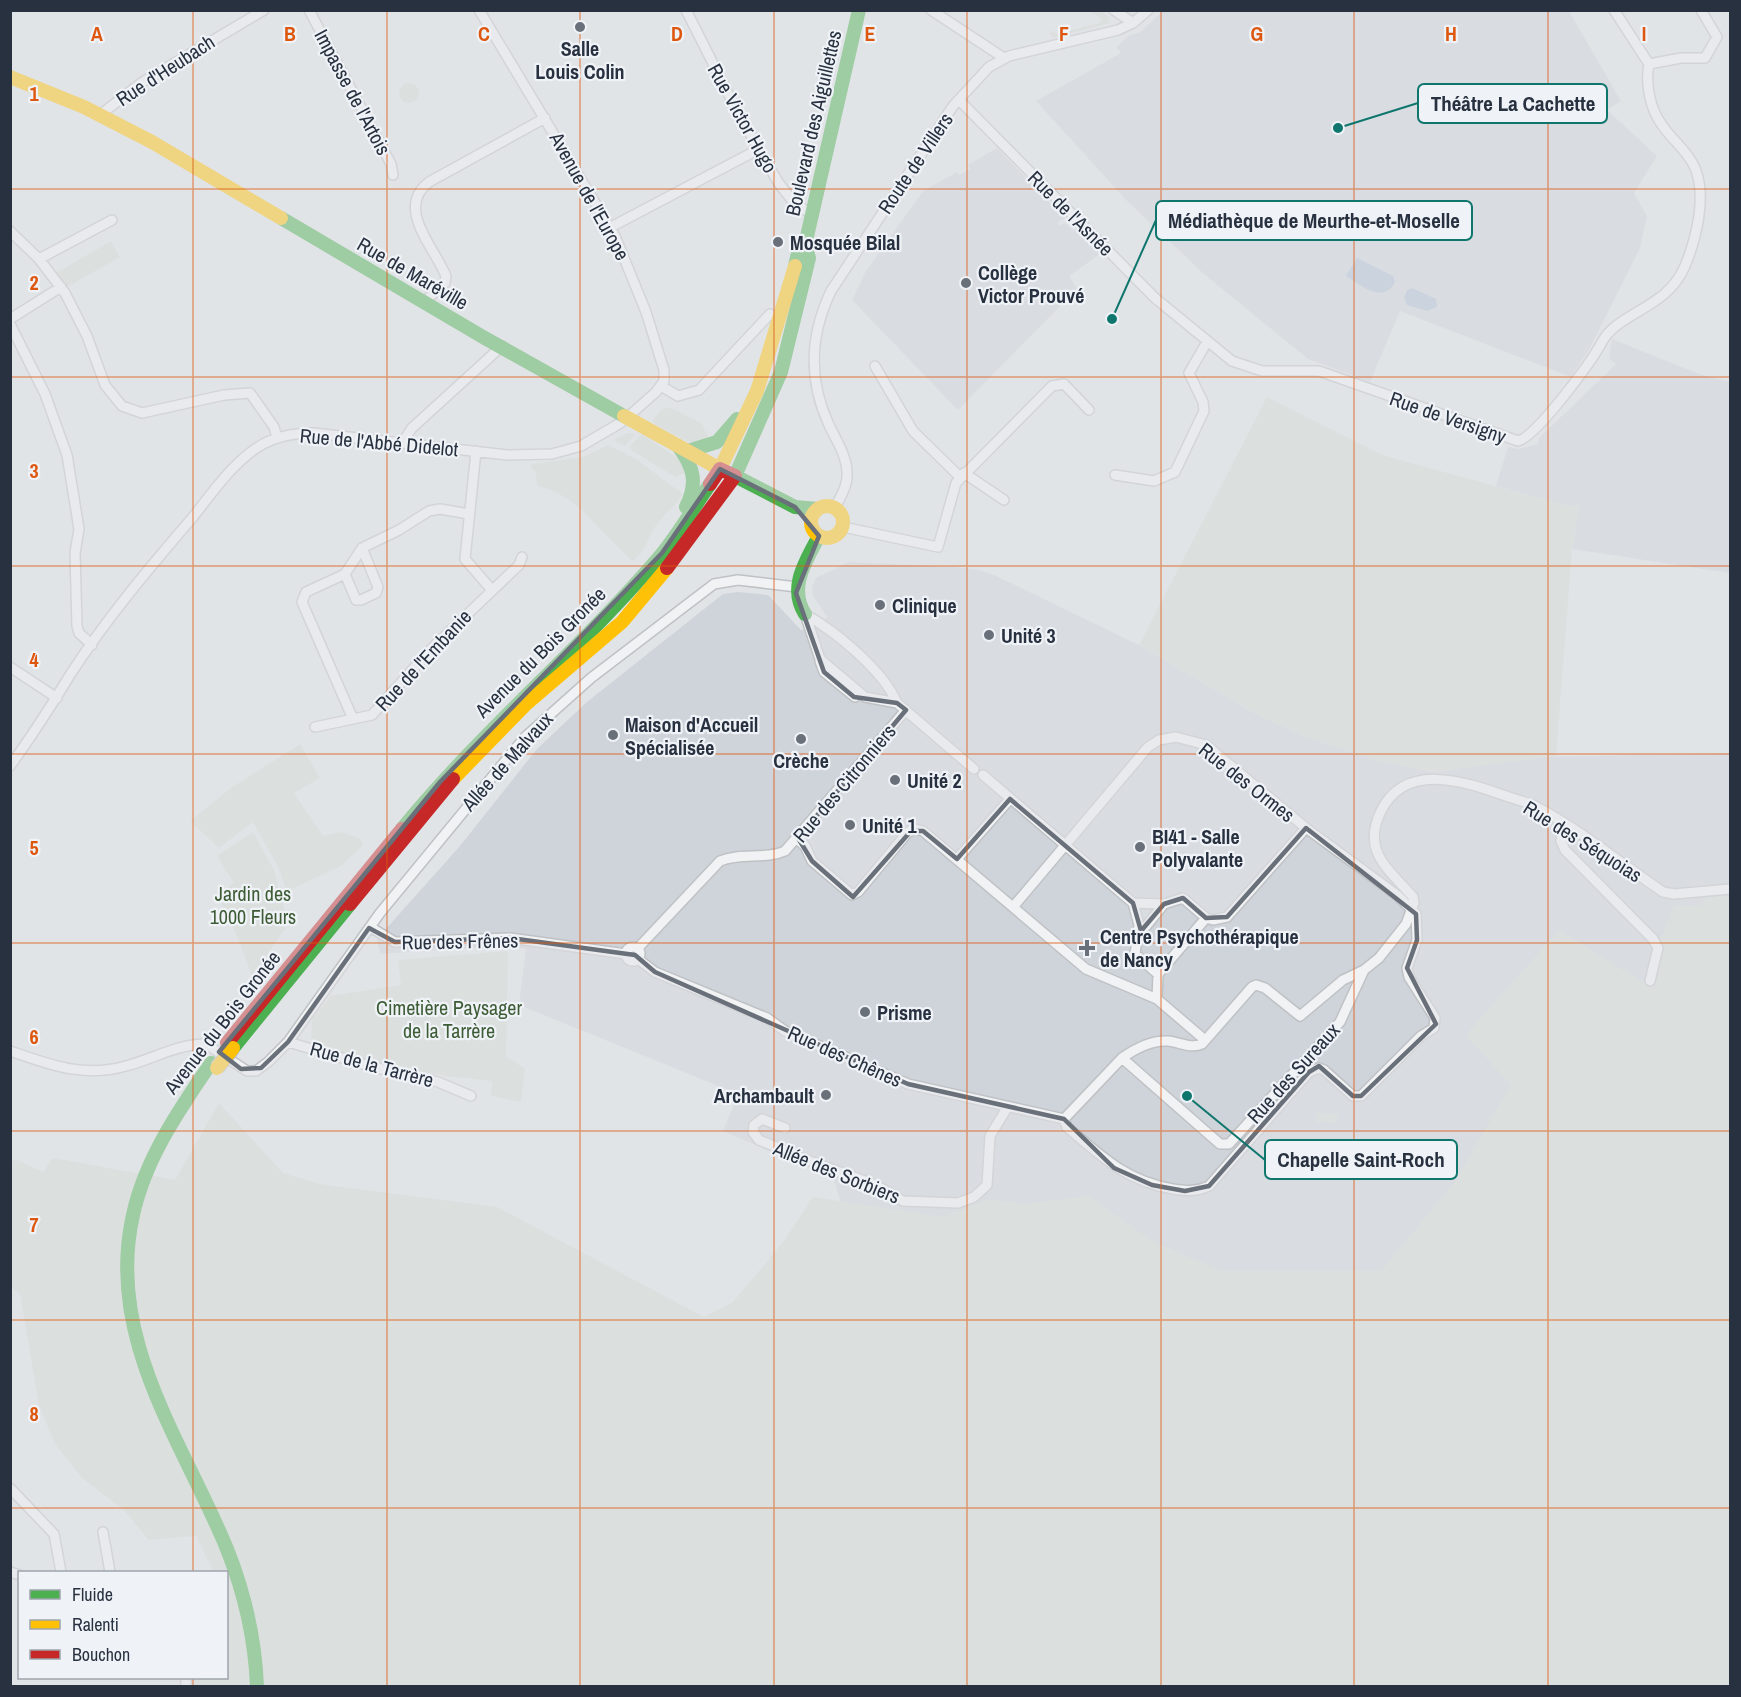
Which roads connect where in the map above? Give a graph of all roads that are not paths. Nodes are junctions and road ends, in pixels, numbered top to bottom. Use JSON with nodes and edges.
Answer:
{"nodes":[{"id":1,"x":264,"y":10,"type":"edge"},
{"id":2,"x":309,"y":10,"type":"edge"},
{"id":3,"x":479,"y":10,"type":"edge"},
{"id":4,"x":686,"y":10,"type":"edge"},
{"id":5,"x":859,"y":10,"type":"edge"},
{"id":6,"x":931,"y":10,"type":"edge"},
{"id":7,"x":1114,"y":10,"type":"edge"},
{"id":8,"x":1148,"y":10,"type":"edge"},
{"id":9,"x":1614,"y":10,"type":"edge"},
{"id":10,"x":1701,"y":10,"type":"edge"},
{"id":11,"x":1133,"y":23,"type":"junction"},
{"id":12,"x":1004,"y":58,"type":"junction"},
{"id":13,"x":1649,"y":64,"type":"junction"},
{"id":14,"x":10,"y":77,"type":"edge"},
{"id":15,"x":959,"y":100,"type":"junction"},
{"id":16,"x":100,"y":115,"type":"junction"},
{"id":17,"x":545,"y":118,"type":"junction"},
{"id":18,"x":759,"y":149,"type":"junction"},
{"id":19,"x":393,"y":175,"type":"dead end"},
{"id":20,"x":813,"y":214,"type":"junction"},
{"id":21,"x":112,"y":220,"type":"dead end"},
{"id":22,"x":611,"y":227,"type":"junction"},
{"id":23,"x":10,"y":231,"type":"edge"},
{"id":24,"x":805,"y":245,"type":"junction"},
{"id":25,"x":39,"y":259,"type":"junction"},
{"id":26,"x":61,"y":287,"type":"junction"},
{"id":27,"x":424,"y":302,"type":"junction"},
{"id":28,"x":770,"y":314,"type":"dead end"},
{"id":29,"x":10,"y":319,"type":"edge"},
{"id":30,"x":12,"y":329,"type":"edge"},
{"id":31,"x":1207,"y":342,"type":"junction"},
{"id":32,"x":502,"y":346,"type":"junction"},
{"id":33,"x":875,"y":366,"type":"dead end"},
{"id":34,"x":1314,"y":370,"type":"joint"},
{"id":35,"x":661,"y":386,"type":"junction"},
{"id":36,"x":755,"y":401,"type":"junction"},
{"id":37,"x":1089,"y":410,"type":"dead end"},
{"id":38,"x":629,"y":418,"type":"junction"},
{"id":39,"x":277,"y":438,"type":"junction"},
{"id":40,"x":402,"y":443,"type":"junction"},
{"id":41,"x":683,"y":449,"type":"junction"},
{"id":42,"x":476,"y":451,"type":"junction"},
{"id":43,"x":720,"y":469,"type":"junction"},
{"id":44,"x":962,"y":475,"type":"junction"},
{"id":45,"x":1115,"y":475,"type":"dead end"},
{"id":46,"x":735,"y":476,"type":"junction"},
{"id":47,"x":1004,"y":500,"type":"dead end"},
{"id":48,"x":795,"y":507,"type":"junction"},
{"id":49,"x":835,"y":508,"type":"junction"},
{"id":50,"x":818,"y":509,"type":"junction"},
{"id":51,"x":469,"y":514,"type":"junction"},
{"id":52,"x":843,"y":527,"type":"junction"},
{"id":53,"x":815,"y":530,"type":"junction"},
{"id":54,"x":362,"y":548,"type":"junction"},
{"id":55,"x":522,"y":557,"type":"dead end"},
{"id":56,"x":345,"y":574,"type":"junction"},
{"id":57,"x":796,"y":587,"type":"junction"},
{"id":58,"x":491,"y":589,"type":"junction"},
{"id":59,"x":612,"y":608,"type":"junction"},
{"id":60,"x":805,"y":614,"type":"junction"},
{"id":61,"x":92,"y":645,"type":"junction"},
{"id":62,"x":10,"y":667,"type":"edge"},
{"id":63,"x":57,"y":698,"type":"junction"},
{"id":64,"x":897,"y":703,"type":"junction"},
{"id":65,"x":906,"y":710,"type":"junction"},
{"id":66,"x":353,"y":719,"type":"junction"},
{"id":67,"x":315,"y":727,"type":"dead end"},
{"id":68,"x":10,"y":766,"type":"edge"},
{"id":69,"x":974,"y":769,"type":"dead end"},
{"id":70,"x":983,"y":775,"type":"dead end"},
{"id":71,"x":1010,"y":799,"type":"junction"},
{"id":72,"x":1564,"y":825,"type":"junction"},
{"id":73,"x":1306,"y":828,"type":"junction"},
{"id":74,"x":797,"y":839,"type":"junction"},
{"id":75,"x":1064,"y":845,"type":"junction"},
{"id":76,"x":957,"y":859,"type":"junction"},
{"id":77,"x":1731,"y":889,"type":"edge"},
{"id":78,"x":1132,"y":903,"type":"junction"},
{"id":79,"x":1164,"y":904,"type":"junction"},
{"id":80,"x":1013,"y":907,"type":"junction"},
{"id":81,"x":1412,"y":909,"type":"junction"},
{"id":82,"x":1206,"y":918,"type":"junction"},
{"id":83,"x":370,"y":927,"type":"junction"},
{"id":84,"x":1139,"y":935,"type":"junction"},
{"id":85,"x":638,"y":948,"type":"junction"},
{"id":86,"x":626,"y":954,"type":"junction"},
{"id":87,"x":638,"y":959,"type":"junction"},
{"id":88,"x":1364,"y":970,"type":"junction"},
{"id":89,"x":1158,"y":974,"type":"junction"},
{"id":90,"x":1650,"y":981,"type":"dead end"},
{"id":91,"x":1157,"y":999,"type":"junction"},
{"id":92,"x":1205,"y":1040,"type":"junction"},
{"id":93,"x":288,"y":1042,"type":"junction"},
{"id":94,"x":230,"y":1045,"type":"junction"},
{"id":95,"x":10,"y":1051,"type":"edge"},
{"id":96,"x":1122,"y":1058,"type":"junction"},
{"id":97,"x":214,"y":1065,"type":"junction"},
{"id":98,"x":471,"y":1096,"type":"dead end"},
{"id":99,"x":1007,"y":1108,"type":"junction"},
{"id":100,"x":1064,"y":1119,"type":"junction"},
{"id":101,"x":785,"y":1128,"type":"dead end"},
{"id":102,"x":10,"y":1488,"type":"edge"},
{"id":103,"x":103,"y":1532,"type":"dead end"},
{"id":104,"x":61,"y":1571,"type":"edge"},
{"id":105,"x":110,"y":1571,"type":"edge"},
{"id":106,"x":258,"y":1686,"type":"edge"},
{"id":107,"x":266,"y":1686,"type":"edge"}],
"edges":[{"from":1,"to":16,"type":"street","name":"Rue d'Heubach"},
{"from":2,"to":19,"type":"street","name":"Impasse de l'Artois"},
{"from":3,"to":17,"type":"street","name":"Avenue de l'Europe"},
{"from":4,"to":18,"type":"street","name":"Rue Victor Hugo"},
{"from":5,"to":20,"type":"main road","name":"Boulevard des Aiguillettes"},
{"from":6,"to":12,"type":"street"},
{"from":7,"to":11,"type":"street"},
{"from":8,"to":11,"type":"street","name":"Route de Villers"},
{"from":9,"to":13,"type":"street"},
{"from":10,"to":13,"type":"street"},
{"from":11,"to":12,"type":"street","name":"Route de Villers"},
{"from":12,"to":15,"type":"street","name":"Route de Villers"},
{"from":13,"to":34,"type":"street","name":"Rue de Versigny"},
{"from":14,"to":16,"type":"main road","name":"Rue de Maréville"},
{"from":15,"to":31,"type":"street","name":"Rue de l'Asnée"},
{"from":15,"to":49,"type":"street","name":"Route de Villers"},
{"from":16,"to":27,"type":"main road","name":"Rue de Maréville"},
{"from":17,"to":22,"type":"street","name":"Avenue de l'Europe"},
{"from":17,"to":27,"type":"street"},
{"from":18,"to":20,"type":"street","name":"Rue Victor Hugo"},
{"from":18,"to":22,"type":"street"},
{"from":20,"to":24,"type":"main road","name":"Boulevard des Aiguillettes"},
{"from":21,"to":25,"type":"street"},
{"from":22,"to":35,"type":"street","name":"Avenue de l'Europe"},
{"from":23,"to":25,"type":"street"},
{"from":24,"to":36,"type":"main road","name":"Boulevard des Aiguillettes"},
{"from":24,"to":46,"type":"main road","name":"Boulevard des Aiguillettes"},
{"from":25,"to":26,"type":"street"},
{"from":26,"to":29,"type":"street"},
{"from":26,"to":39,"type":"street"},
{"from":27,"to":32,"type":"main road","name":"Rue de Maréville"},
{"from":28,"to":35,"type":"street"},
{"from":30,"to":61,"type":"street"},
{"from":31,"to":34,"type":"street","name":"Rue de l'Asnée"},
{"from":31,"to":45,"type":"street"},
{"from":32,"to":38,"type":"main road","name":"Rue de Maréville"},
{"from":32,"to":40,"type":"street"},
{"from":33,"to":44,"type":"street"},
{"from":35,"to":38,"type":"street"},
{"from":36,"to":41,"type":"main road"},
{"from":36,"to":43,"type":"main road","name":"Boulevard des Aiguillettes"},
{"from":37,"to":44,"type":"street"},
{"from":38,"to":41,"type":"main road","name":"Rue de Maréville"},
{"from":38,"to":42,"type":"street","name":"Rue de l'Abbé Didelot"},
{"from":39,"to":40,"type":"street","name":"Rue de l'Abbé Didelot"},
{"from":39,"to":61,"type":"street","name":"Rue de l'Abbé Didelot"},
{"from":40,"to":42,"type":"street","name":"Rue de l'Abbé Didelot"},
{"from":41,"to":43,"type":"main road","name":"Rue de Maréville"},
{"from":41,"to":59,"type":"main road"},
{"from":42,"to":51,"type":"street"},
{"from":43,"to":46,"type":"main road","name":"Rue de Maréville"},
{"from":43,"to":59,"type":"main road","name":"Avenue du Bois Gronée"},
{"from":44,"to":47,"type":"street"},
{"from":44,"to":52,"type":"street"},
{"from":46,"to":48,"type":"main road","name":"Rue de Maréville"},
{"from":46,"to":94,"type":"main road","name":"Avenue du Bois Gronée"},
{"from":48,"to":50,"type":"main road","name":"Rue de Maréville"},
{"from":48,"to":53,"type":"main road","name":"Rue de Maréville"},
{"from":49,"to":50,"type":"main road"},
{"from":49,"to":52,"type":"main road"},
{"from":50,"to":53,"type":"main road"},
{"from":51,"to":54,"type":"street"},
{"from":51,"to":58,"type":"street"},
{"from":52,"to":53,"type":"main road"},
{"from":53,"to":57,"type":"main road"},
{"from":54,"to":56,"type":"street"},
{"from":54,"to":56,"type":"street"},
{"from":55,"to":58,"type":"street","name":"Rue de l'Embanie"},
{"from":56,"to":66,"type":"street"},
{"from":57,"to":60,"type":"main road"},
{"from":57,"to":83,"type":"street","name":"Allée de Malvaux"},
{"from":58,"to":66,"type":"street","name":"Rue de l'Embanie"},
{"from":59,"to":94,"type":"main road","name":"Avenue du Bois Gronée"},
{"from":60,"to":64,"type":"street"},
{"from":60,"to":64,"type":"street"},
{"from":61,"to":63,"type":"street","name":"Rue de l'Abbé Didelot"},
{"from":62,"to":63,"type":"street"},
{"from":63,"to":68,"type":"street","name":"Rue de l'Abbé Didelot"},
{"from":64,"to":65,"type":"street"},
{"from":65,"to":69,"type":"street"},
{"from":65,"to":74,"type":"street","name":"Rue des Citronniers"},
{"from":66,"to":67,"type":"street","name":"Rue de l'Embanie"},
{"from":70,"to":71,"type":"street"},
{"from":71,"to":75,"type":"street"},
{"from":71,"to":76,"type":"street"},
{"from":72,"to":77,"type":"street","name":"Rue des Séquoias"},
{"from":72,"to":81,"type":"street","name":"Rue des Séquoias"},
{"from":72,"to":90,"type":"street"},
{"from":73,"to":75,"type":"street","name":"Rue des Ormes"},
{"from":73,"to":81,"type":"street","name":"Rue des Ormes"},
{"from":73,"to":82,"type":"street"},
{"from":74,"to":76,"type":"street"},
{"from":74,"to":85,"type":"street","name":"Rue des Citronniers"},
{"from":75,"to":78,"type":"street"},
{"from":75,"to":80,"type":"street","name":"Rue des Ormes"},
{"from":76,"to":80,"type":"street"},
{"from":78,"to":79,"type":"street"},
{"from":78,"to":84,"type":"street"},
{"from":79,"to":82,"type":"street"},
{"from":79,"to":84,"type":"street"},
{"from":80,"to":91,"type":"street"},
{"from":81,"to":88,"type":"street","name":"Rue des Sureaux"},
{"from":81,"to":100,"type":"street","name":"Rue des Séquoias"},
{"from":82,"to":89,"type":"street"},
{"from":83,"to":86,"type":"street","name":"Rue des Frênes"},
{"from":83,"to":93,"type":"street","name":"Allée de Malvaux"},
{"from":84,"to":89,"type":"street"},
{"from":85,"to":86,"type":"street"},
{"from":85,"to":87,"type":"street"},
{"from":86,"to":87,"type":"street"},
{"from":87,"to":99,"type":"street","name":"Rue des Chênes"},
{"from":88,"to":92,"type":"street","name":"Rue des Sureaux"},
{"from":88,"to":96,"type":"street","name":"Rue des Sureaux"},
{"from":89,"to":91,"type":"street"},
{"from":91,"to":92,"type":"street"},
{"from":92,"to":96,"type":"street"},
{"from":93,"to":95,"type":"street","name":"Rue de la Tarrère"},
{"from":93,"to":98,"type":"street","name":"Rue de la Tarrère"},
{"from":94,"to":97,"type":"main road","name":"Avenue du Bois Gronée"},
{"from":96,"to":100,"type":"street"},
{"from":97,"to":106,"type":"main road","name":"Avenue du Bois Gronée"},
{"from":97,"to":107,"type":"main road","name":"Avenue du Bois Gronée"},
{"from":99,"to":100,"type":"street","name":"Rue des Chênes"},
{"from":99,"to":101,"type":"street","name":"Allée des Sorbiers"},
{"from":102,"to":104,"type":"street"},
{"from":103,"to":105,"type":"street"}]}
